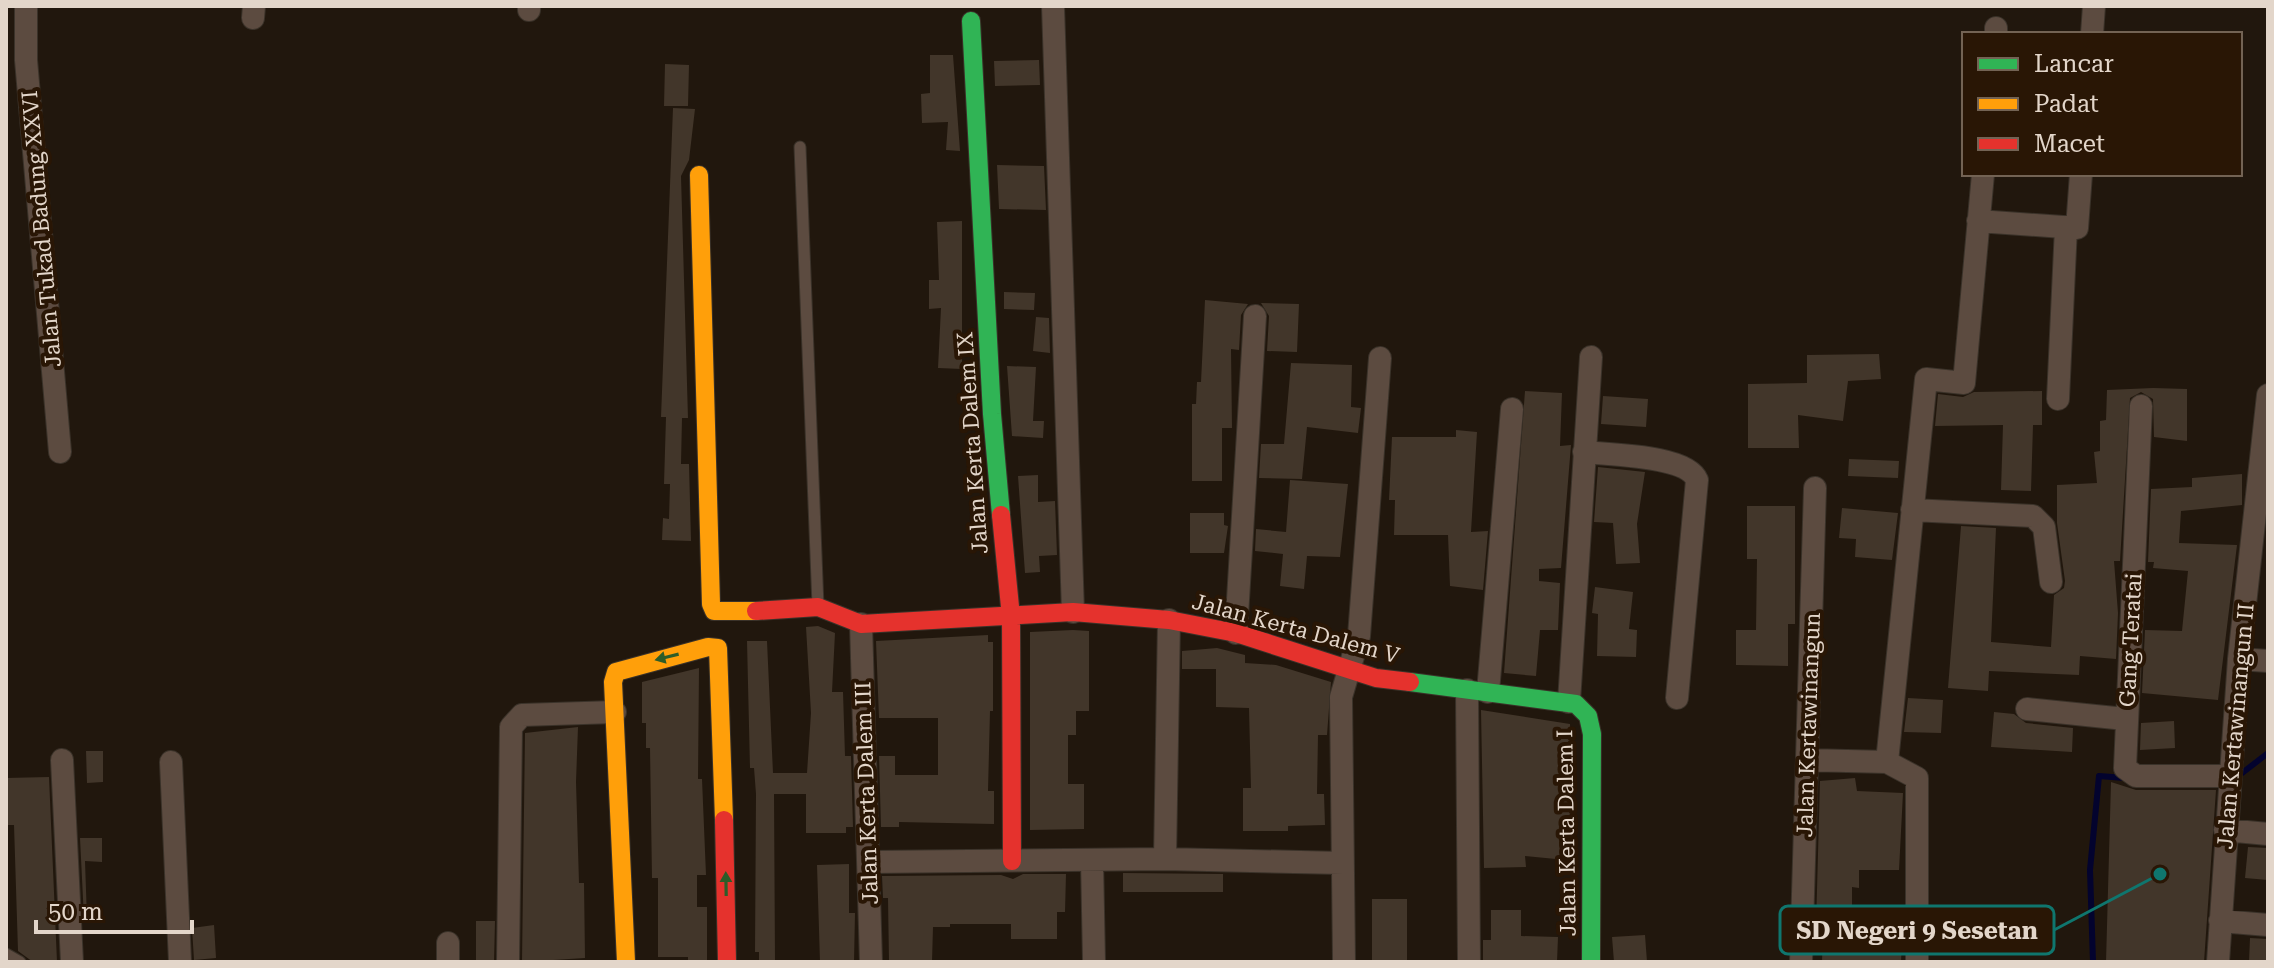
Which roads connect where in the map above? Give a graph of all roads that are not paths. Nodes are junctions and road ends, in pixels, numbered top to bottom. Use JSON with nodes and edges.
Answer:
{"nodes":[{"id":1,"x":26,"y":6,"type":"edge"},
{"id":2,"x":1053,"y":6,"type":"edge"},
{"id":3,"x":2094,"y":6,"type":"edge"},
{"id":4,"x":971,"y":21,"type":"dead end"},
{"id":5,"x":2092,"y":32,"type":"edge"},
{"id":6,"x":800,"y":147,"type":"dead end"},
{"id":7,"x":699,"y":175,"type":"dead end"},
{"id":8,"x":1983,"y":176,"type":"edge"},
{"id":9,"x":2081,"y":176,"type":"edge"},
{"id":10,"x":1978,"y":221,"type":"junction"},
{"id":11,"x":2066,"y":227,"type":"junction"},
{"id":12,"x":1255,"y":316,"type":"dead end"},
{"id":13,"x":1591,"y":357,"type":"dead end"},
{"id":14,"x":1380,"y":358,"type":"dead end"},
{"id":15,"x":2058,"y":399,"type":"dead end"},
{"id":16,"x":2141,"y":406,"type":"dead end"},
{"id":17,"x":2267,"y":408,"type":"edge"},
{"id":18,"x":1512,"y":409,"type":"dead end"},
{"id":19,"x":60,"y":452,"type":"dead end"},
{"id":20,"x":1584,"y":452,"type":"junction"},
{"id":21,"x":1815,"y":488,"type":"dead end"},
{"id":22,"x":1912,"y":510,"type":"junction"},
{"id":23,"x":2261,"y":534,"type":"edge"},
{"id":24,"x":2051,"y":582,"type":"dead end"},
{"id":25,"x":818,"y":607,"type":"junction"},
{"id":26,"x":1073,"y":612,"type":"junction"},
{"id":27,"x":1011,"y":617,"type":"junction"},
{"id":28,"x":1169,"y":620,"type":"junction"},
{"id":29,"x":861,"y":624,"type":"junction"},
{"id":30,"x":1236,"y":633,"type":"junction"},
{"id":31,"x":2239,"y":659,"type":"junction"},
{"id":32,"x":2268,"y":661,"type":"edge"},
{"id":33,"x":1349,"y":668,"type":"junction"},
{"id":34,"x":1477,"y":691,"type":"junction"},
{"id":35,"x":1677,"y":698,"type":"dead end"},
{"id":36,"x":1575,"y":704,"type":"junction"},
{"id":37,"x":2027,"y":709,"type":"dead end"},
{"id":38,"x":615,"y":712,"type":"junction"},
{"id":39,"x":2125,"y":719,"type":"junction"},
{"id":40,"x":62,"y":760,"type":"dead end"},
{"id":41,"x":1807,"y":760,"type":"junction"},
{"id":42,"x":171,"y":762,"type":"dead end"},
{"id":43,"x":1887,"y":762,"type":"junction"},
{"id":44,"x":2229,"y":776,"type":"junction"},
{"id":45,"x":2225,"y":830,"type":"junction"},
{"id":46,"x":2268,"y":834,"type":"edge"},
{"id":47,"x":1165,"y":859,"type":"junction"},
{"id":48,"x":1092,"y":860,"type":"junction"},
{"id":49,"x":1012,"y":861,"type":"junction"},
{"id":50,"x":869,"y":862,"type":"junction"},
{"id":51,"x":1342,"y":863,"type":"junction"},
{"id":52,"x":2220,"y":921,"type":"junction"},
{"id":53,"x":2268,"y":925,"type":"edge"},
{"id":54,"x":6,"y":954,"type":"edge"},
{"id":55,"x":20,"y":962,"type":"edge"},
{"id":56,"x":72,"y":962,"type":"edge"},
{"id":57,"x":180,"y":962,"type":"edge"},
{"id":58,"x":508,"y":962,"type":"edge"},
{"id":59,"x":626,"y":962,"type":"edge"},
{"id":60,"x":727,"y":962,"type":"edge"},
{"id":61,"x":871,"y":962,"type":"edge"},
{"id":62,"x":1094,"y":962,"type":"edge"},
{"id":63,"x":1344,"y":962,"type":"edge"},
{"id":64,"x":1469,"y":962,"type":"edge"},
{"id":65,"x":1591,"y":962,"type":"edge"},
{"id":66,"x":1801,"y":962,"type":"edge"},
{"id":67,"x":1917,"y":962,"type":"edge"},
{"id":68,"x":2218,"y":962,"type":"edge"}],
"edges":[{"from":1,"to":19,"type":"street","name":"Jalan Tukad Badung XXVI"},
{"from":2,"to":26,"type":"street"},
{"from":3,"to":5,"type":"street"},
{"from":4,"to":27,"type":"street","name":"Jalan Kerta Dalem IX"},
{"from":6,"to":25,"type":"lane"},
{"from":7,"to":25,"type":"street","name":"Jalan Kerta Dalem V"},
{"from":8,"to":10,"type":"street"},
{"from":9,"to":11,"type":"street"},
{"from":10,"to":11,"type":"street"},
{"from":10,"to":22,"type":"street"},
{"from":11,"to":15,"type":"street"},
{"from":12,"to":30,"type":"street"},
{"from":13,"to":20,"type":"street"},
{"from":14,"to":33,"type":"street"},
{"from":16,"to":39,"type":"street","name":"Gang Teratai"},
{"from":17,"to":23,"type":"street","name":"Jalan Kertawinangun II"},
{"from":18,"to":34,"type":"street"},
{"from":20,"to":35,"type":"street"},
{"from":20,"to":36,"type":"street"},
{"from":21,"to":41,"type":"street","name":"Jalan Kertawinangun"},
{"from":22,"to":24,"type":"street"},
{"from":22,"to":43,"type":"street"},
{"from":23,"to":31,"type":"street","name":"Jalan Kertawinangun II"},
{"from":25,"to":29,"type":"street","name":"Jalan Kerta Dalem V"},
{"from":26,"to":27,"type":"street","name":"Jalan Kerta Dalem V"},
{"from":26,"to":28,"type":"street","name":"Jalan Kerta Dalem V"},
{"from":27,"to":29,"type":"street","name":"Jalan Kerta Dalem V"},
{"from":27,"to":49,"type":"street","name":"Jalan Kerta Dalem IX"},
{"from":28,"to":30,"type":"street","name":"Jalan Kerta Dalem V"},
{"from":28,"to":47,"type":"street"},
{"from":29,"to":50,"type":"street","name":"Jalan Kerta Dalem III"},
{"from":30,"to":33,"type":"street","name":"Jalan Kerta Dalem V"},
{"from":31,"to":32,"type":"street"},
{"from":31,"to":44,"type":"street","name":"Jalan Kertawinangun II"},
{"from":33,"to":34,"type":"street","name":"Jalan Kerta Dalem V"},
{"from":33,"to":51,"type":"street"},
{"from":34,"to":36,"type":"street","name":"Jalan Kerta Dalem V"},
{"from":34,"to":64,"type":"street"},
{"from":36,"to":65,"type":"street","name":"Jalan Kerta Dalem I"},
{"from":37,"to":39,"type":"street"},
{"from":38,"to":58,"type":"street"},
{"from":38,"to":59,"type":"street"},
{"from":60,"to":38,"type":"street","one_way":true},
{"from":39,"to":44,"type":"street","name":"Gang Teratai"},
{"from":40,"to":56,"type":"street"},
{"from":41,"to":43,"type":"street"},
{"from":41,"to":66,"type":"street","name":"Jalan Kertawinangun"},
{"from":42,"to":57,"type":"street"},
{"from":43,"to":67,"type":"street"},
{"from":44,"to":45,"type":"street","name":"Jalan Kertawinangun II"},
{"from":45,"to":46,"type":"street"},
{"from":45,"to":52,"type":"street","name":"Jalan Kertawinangun II"},
{"from":47,"to":48,"type":"street"},
{"from":47,"to":51,"type":"street"},
{"from":48,"to":49,"type":"street"},
{"from":48,"to":62,"type":"street"},
{"from":49,"to":50,"type":"street"},
{"from":50,"to":61,"type":"street","name":"Jalan Kerta Dalem III"},
{"from":51,"to":63,"type":"street"},
{"from":52,"to":53,"type":"street"},
{"from":52,"to":68,"type":"street","name":"Jalan Kertawinangun II"},
{"from":54,"to":55,"type":"lane"}]}
